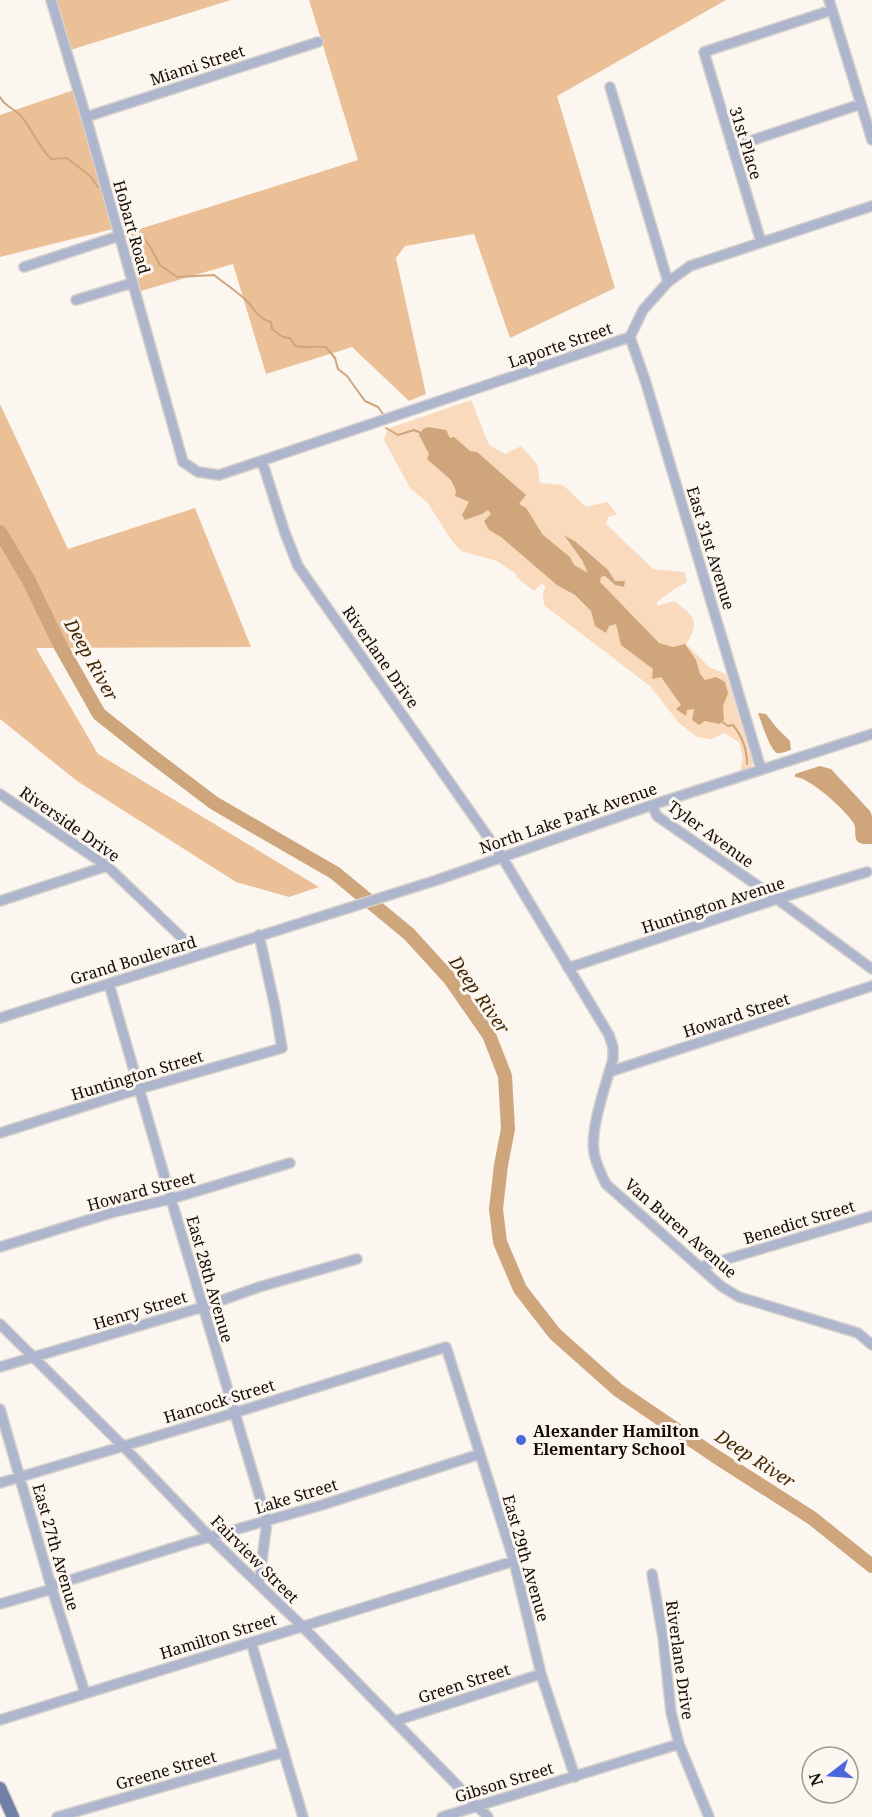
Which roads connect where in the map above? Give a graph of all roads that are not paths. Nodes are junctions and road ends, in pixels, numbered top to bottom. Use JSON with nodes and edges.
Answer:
{"nodes":[{"id":1,"x":51,"y":0,"type":"edge"},
{"id":2,"x":830,"y":5,"type":"edge"},
{"id":3,"x":318,"y":42,"type":"dead end"},
{"id":4,"x":610,"y":87,"type":"dead end"},
{"id":5,"x":861,"y":104,"type":"junction"},
{"id":6,"x":86,"y":117,"type":"junction"},
{"id":7,"x":872,"y":140,"type":"edge"},
{"id":8,"x":732,"y":147,"type":"junction"},
{"id":9,"x":872,"y":206,"type":"edge"},
{"id":10,"x":119,"y":236,"type":"junction"},
{"id":11,"x":760,"y":242,"type":"junction"},
{"id":12,"x":24,"y":267,"type":"dead end"},
{"id":13,"x":668,"y":282,"type":"junction"},
{"id":14,"x":132,"y":283,"type":"junction"},
{"id":15,"x":76,"y":300,"type":"dead end"},
{"id":16,"x":630,"y":337,"type":"junction"},
{"id":17,"x":262,"y":460,"type":"junction"},
{"id":18,"x":183,"y":462,"type":"joint"},
{"id":19,"x":872,"y":734,"type":"edge"},
{"id":20,"x":760,"y":769,"type":"junction"},
{"id":21,"x":0,"y":794,"type":"edge"},
{"id":22,"x":652,"y":805,"type":"junction"},
{"id":23,"x":502,"y":857,"type":"junction"},
{"id":24,"x":107,"y":866,"type":"junction"},
{"id":25,"x":867,"y":872,"type":"dead end"},
{"id":26,"x":777,"y":899,"type":"junction"},
{"id":27,"x":0,"y":901,"type":"edge"},
{"id":28,"x":275,"y":932,"type":"joint"},
{"id":29,"x":259,"y":935,"type":"junction"},
{"id":30,"x":200,"y":955,"type":"junction"},
{"id":31,"x":568,"y":968,"type":"junction"},
{"id":32,"x":872,"y":969,"type":"edge"},
{"id":33,"x":109,"y":984,"type":"junction"},
{"id":34,"x":872,"y":986,"type":"edge"},
{"id":35,"x":0,"y":1018,"type":"edge"},
{"id":36,"x":609,"y":1072,"type":"junction"},
{"id":37,"x":139,"y":1089,"type":"junction"},
{"id":38,"x":0,"y":1133,"type":"edge"},
{"id":39,"x":290,"y":1163,"type":"dead end"},
{"id":40,"x":171,"y":1199,"type":"junction"},
{"id":41,"x":872,"y":1216,"type":"edge"},
{"id":42,"x":0,"y":1247,"type":"edge"},
{"id":43,"x":357,"y":1258,"type":"dead end"},
{"id":44,"x":700,"y":1267,"type":"junction"},
{"id":45,"x":203,"y":1307,"type":"junction"},
{"id":46,"x":0,"y":1324,"type":"edge"},
{"id":47,"x":871,"y":1342,"type":"edge"},
{"id":48,"x":446,"y":1347,"type":"joint"},
{"id":49,"x":33,"y":1357,"type":"junction"},
{"id":50,"x":0,"y":1367,"type":"edge"},
{"id":51,"x":0,"y":1409,"type":"edge"},
{"id":52,"x":234,"y":1413,"type":"junction"},
{"id":53,"x":123,"y":1446,"type":"junction"},
{"id":54,"x":480,"y":1454,"type":"junction"},
{"id":55,"x":19,"y":1476,"type":"junction"},
{"id":56,"x":0,"y":1483,"type":"edge"},
{"id":57,"x":267,"y":1521,"type":"junction"},
{"id":58,"x":210,"y":1537,"type":"junction"},
{"id":59,"x":514,"y":1561,"type":"junction"},
{"id":60,"x":652,"y":1574,"type":"dead end"},
{"id":61,"x":259,"y":1584,"type":"junction"},
{"id":62,"x":51,"y":1588,"type":"junction"},
{"id":63,"x":0,"y":1604,"type":"edge"},
{"id":64,"x":302,"y":1626,"type":"junction"},
{"id":65,"x":251,"y":1642,"type":"junction"},
{"id":66,"x":541,"y":1674,"type":"junction"},
{"id":67,"x":85,"y":1693,"type":"junction"},
{"id":68,"x":0,"y":1719,"type":"edge"},
{"id":69,"x":395,"y":1721,"type":"junction"},
{"id":70,"x":679,"y":1744,"type":"junction"},
{"id":71,"x":284,"y":1752,"type":"junction"},
{"id":72,"x":575,"y":1777,"type":"junction"},
{"id":73,"x":0,"y":1788,"type":"edge"},
{"id":74,"x":477,"y":1806,"type":"junction"},
{"id":75,"x":13,"y":1817,"type":"edge"},
{"id":76,"x":57,"y":1817,"type":"edge"},
{"id":77,"x":303,"y":1817,"type":"edge"},
{"id":78,"x":442,"y":1817,"type":"edge"},
{"id":79,"x":488,"y":1817,"type":"edge"},
{"id":80,"x":709,"y":1817,"type":"edge"}],
"edges":[{"from":1,"to":6,"type":"street","name":"Hobart Road"},
{"from":2,"to":5,"type":"street"},
{"from":2,"to":8,"type":"street","name":"31st Place"},
{"from":3,"to":6,"type":"street","name":"Miami Street"},
{"from":4,"to":13,"type":"street"},
{"from":5,"to":7,"type":"street"},
{"from":5,"to":8,"type":"street"},
{"from":6,"to":10,"type":"street","name":"Hobart Road"},
{"from":8,"to":11,"type":"street","name":"31st Place"},
{"from":9,"to":11,"type":"street","name":"Laporte Street"},
{"from":10,"to":12,"type":"street"},
{"from":10,"to":14,"type":"street","name":"Hobart Road"},
{"from":11,"to":13,"type":"street","name":"Laporte Street"},
{"from":13,"to":16,"type":"street","name":"Laporte Street"},
{"from":14,"to":15,"type":"street"},
{"from":14,"to":18,"type":"street","name":"Hobart Road"},
{"from":16,"to":17,"type":"street","name":"Laporte Street"},
{"from":16,"to":20,"type":"street","name":"East 31st Avenue"},
{"from":17,"to":18,"type":"street","name":"Laporte Street"},
{"from":17,"to":23,"type":"street","name":"Riverlane Drive"},
{"from":19,"to":20,"type":"street","name":"North Lake Park Avenue"},
{"from":20,"to":22,"type":"street","name":"North Lake Park Avenue"},
{"from":21,"to":24,"type":"street","name":"Riverside Drive"},
{"from":22,"to":23,"type":"street","name":"North Lake Park Avenue"},
{"from":22,"to":26,"type":"street","name":"Tyler Avenue"},
{"from":23,"to":28,"type":"street","name":"North Lake Park Avenue"},
{"from":23,"to":31,"type":"street","name":"Van Buren Avenue"},
{"from":24,"to":27,"type":"street"},
{"from":24,"to":30,"type":"street","name":"Riverside Drive"},
{"from":25,"to":26,"type":"street","name":"Huntington Avenue"},
{"from":26,"to":31,"type":"street","name":"Huntington Avenue"},
{"from":26,"to":32,"type":"street","name":"Tyler Avenue"},
{"from":28,"to":29,"type":"street","name":"Grand Boulevard"},
{"from":29,"to":30,"type":"street","name":"Grand Boulevard"},
{"from":29,"to":37,"type":"street","name":"Huntington Street"},
{"from":30,"to":33,"type":"street","name":"Grand Boulevard"},
{"from":31,"to":36,"type":"street","name":"Van Buren Avenue"},
{"from":33,"to":35,"type":"street","name":"Grand Boulevard"},
{"from":33,"to":37,"type":"street","name":"East 28th Avenue"},
{"from":34,"to":36,"type":"street","name":"Howard Street"},
{"from":36,"to":44,"type":"street","name":"Van Buren Avenue"},
{"from":37,"to":38,"type":"street","name":"Huntington Street"},
{"from":37,"to":40,"type":"street","name":"East 28th Avenue"},
{"from":39,"to":40,"type":"street","name":"Howard Street"},
{"from":40,"to":42,"type":"street","name":"Howard Street"},
{"from":40,"to":45,"type":"street","name":"East 28th Avenue"},
{"from":41,"to":44,"type":"street","name":"Benedict Street"},
{"from":43,"to":45,"type":"street","name":"Henry Street"},
{"from":44,"to":47,"type":"street","name":"Van Buren Avenue"},
{"from":45,"to":49,"type":"street","name":"Henry Street"},
{"from":45,"to":52,"type":"street","name":"East 28th Avenue"},
{"from":46,"to":49,"type":"street","name":"Fairview Street"},
{"from":48,"to":52,"type":"street","name":"Hancock Street"},
{"from":48,"to":54,"type":"street","name":"East 29th Avenue"},
{"from":49,"to":50,"type":"street","name":"Henry Street"},
{"from":49,"to":53,"type":"street","name":"Fairview Street"},
{"from":51,"to":55,"type":"street","name":"East 27th Avenue"},
{"from":52,"to":53,"type":"street","name":"Hancock Street"},
{"from":52,"to":57,"type":"street","name":"East 28th Avenue"},
{"from":53,"to":55,"type":"street","name":"Hancock Street"},
{"from":53,"to":58,"type":"street","name":"Fairview Street"},
{"from":54,"to":57,"type":"street","name":"Lake Street"},
{"from":54,"to":59,"type":"street","name":"East 29th Avenue"},
{"from":55,"to":56,"type":"street","name":"Hancock Street"},
{"from":55,"to":62,"type":"street","name":"East 27th Avenue"},
{"from":57,"to":58,"type":"street","name":"Lake Street"},
{"from":57,"to":61,"type":"street","name":"East 28th Avenue"},
{"from":58,"to":61,"type":"street","name":"Fairview Street"},
{"from":58,"to":62,"type":"street","name":"Lake Street"},
{"from":59,"to":64,"type":"street","name":"Hamilton Street"},
{"from":59,"to":66,"type":"street","name":"East 29th Avenue"},
{"from":60,"to":70,"type":"street","name":"Riverlane Drive"},
{"from":61,"to":64,"type":"street","name":"Fairview Street"},
{"from":62,"to":63,"type":"street","name":"Lake Street"},
{"from":62,"to":67,"type":"street","name":"East 27th Avenue"},
{"from":64,"to":65,"type":"street","name":"Hamilton Street"},
{"from":64,"to":69,"type":"street","name":"Fairview Street"},
{"from":65,"to":67,"type":"street","name":"Hamilton Street"},
{"from":65,"to":71,"type":"street"},
{"from":66,"to":69,"type":"street","name":"Green Street"},
{"from":66,"to":72,"type":"street","name":"East 29th Avenue"},
{"from":67,"to":68,"type":"street","name":"Hamilton Street"},
{"from":69,"to":74,"type":"street","name":"Fairview Street"},
{"from":70,"to":72,"type":"street","name":"Gibson Street"},
{"from":70,"to":80,"type":"street","name":"Riverlane Drive"},
{"from":71,"to":76,"type":"street","name":"Greene Street"},
{"from":71,"to":77,"type":"street"},
{"from":72,"to":74,"type":"street","name":"Gibson Street"},
{"from":73,"to":75,"type":"main road"},
{"from":74,"to":78,"type":"street","name":"Gibson Street"},
{"from":74,"to":79,"type":"street","name":"Fairview Street"}]}
